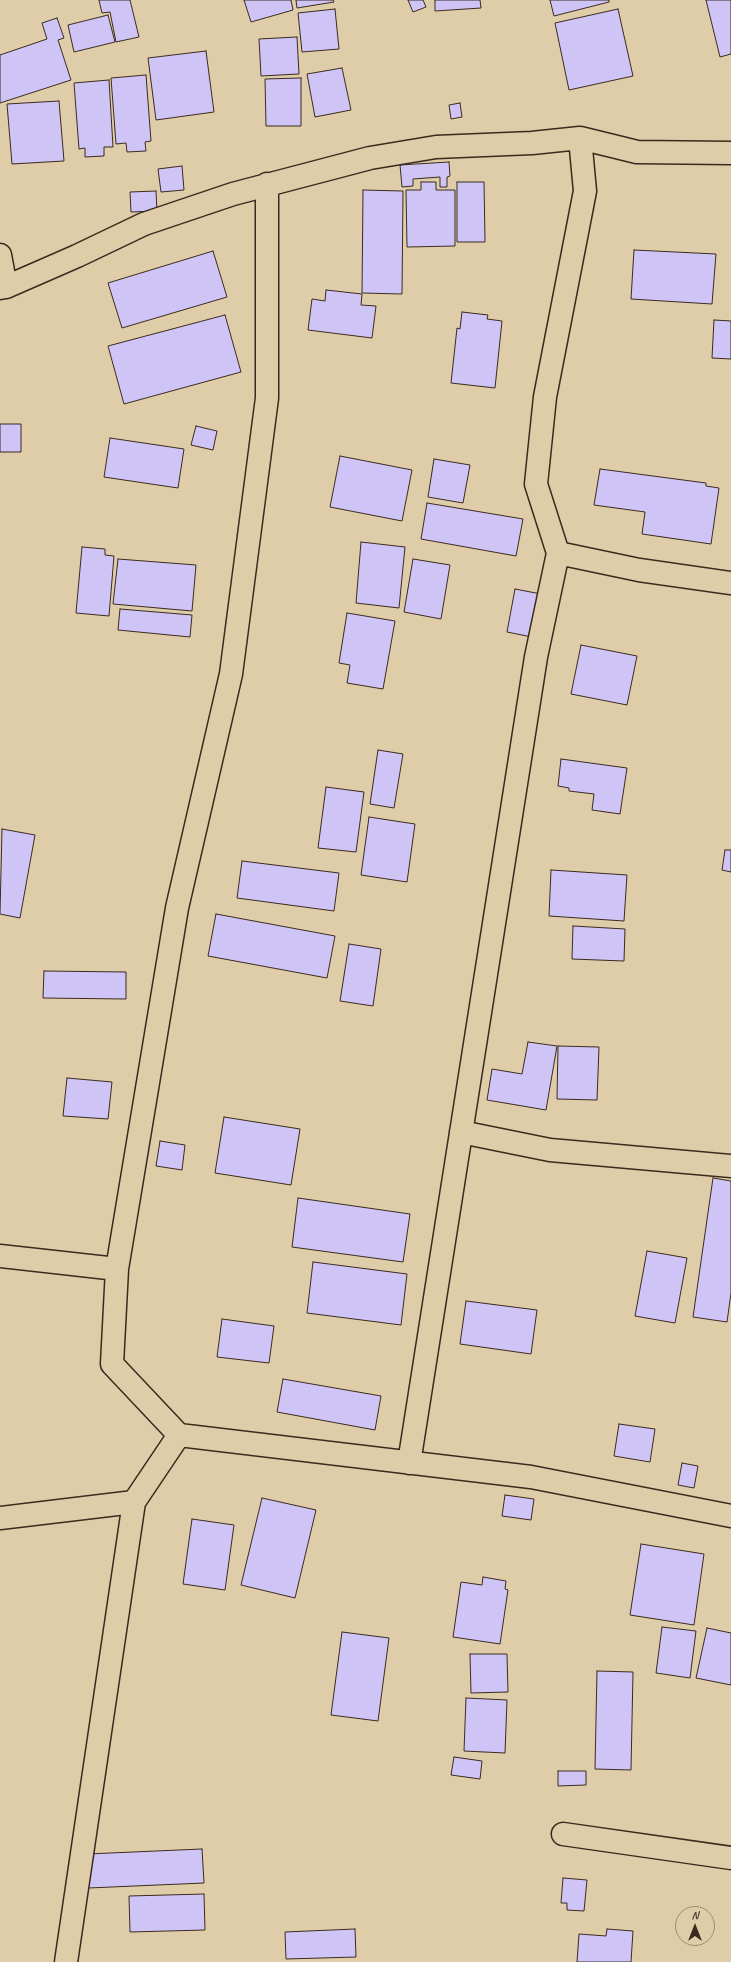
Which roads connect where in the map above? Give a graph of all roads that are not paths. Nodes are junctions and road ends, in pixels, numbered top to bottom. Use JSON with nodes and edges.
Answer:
{"nodes":[{"id":1,"x":580,"y":138,"type":"junction"},
{"id":2,"x":731,"y":153,"type":"edge"},
{"id":3,"x":267,"y":184,"type":"junction"},
{"id":4,"x":0,"y":255,"type":"edge"},
{"id":5,"x":3,"y":288,"type":"edge"},
{"id":6,"x":558,"y":553,"type":"junction"},
{"id":7,"x":731,"y":583,"type":"edge"},
{"id":8,"x":461,"y":1132,"type":"junction"},
{"id":9,"x":731,"y":1166,"type":"edge"},
{"id":10,"x":0,"y":1256,"type":"edge"},
{"id":11,"x":117,"y":1269,"type":"junction"},
{"id":12,"x":179,"y":1435,"type":"junction"},
{"id":13,"x":409,"y":1463,"type":"junction"},
{"id":14,"x":134,"y":1502,"type":"junction"},
{"id":15,"x":731,"y":1516,"type":"edge"},
{"id":16,"x":0,"y":1518,"type":"edge"},
{"id":17,"x":563,"y":1834,"type":"dead end"},
{"id":18,"x":731,"y":1858,"type":"edge"},
{"id":19,"x":66,"y":1962,"type":"edge"}],
"edges":[{"from":1,"to":2,"type":"street"},
{"from":1,"to":3,"type":"street"},
{"from":1,"to":6,"type":"street"},
{"from":3,"to":5,"type":"street"},
{"from":3,"to":11,"type":"street"},
{"from":4,"to":5,"type":"street"},
{"from":6,"to":7,"type":"street"},
{"from":6,"to":8,"type":"street"},
{"from":8,"to":9,"type":"street"},
{"from":8,"to":13,"type":"street"},
{"from":10,"to":11,"type":"street"},
{"from":11,"to":12,"type":"street"},
{"from":12,"to":13,"type":"street"},
{"from":12,"to":14,"type":"street"},
{"from":13,"to":15,"type":"street"},
{"from":14,"to":16,"type":"street"},
{"from":14,"to":19,"type":"street"},
{"from":17,"to":18,"type":"street"}]}
